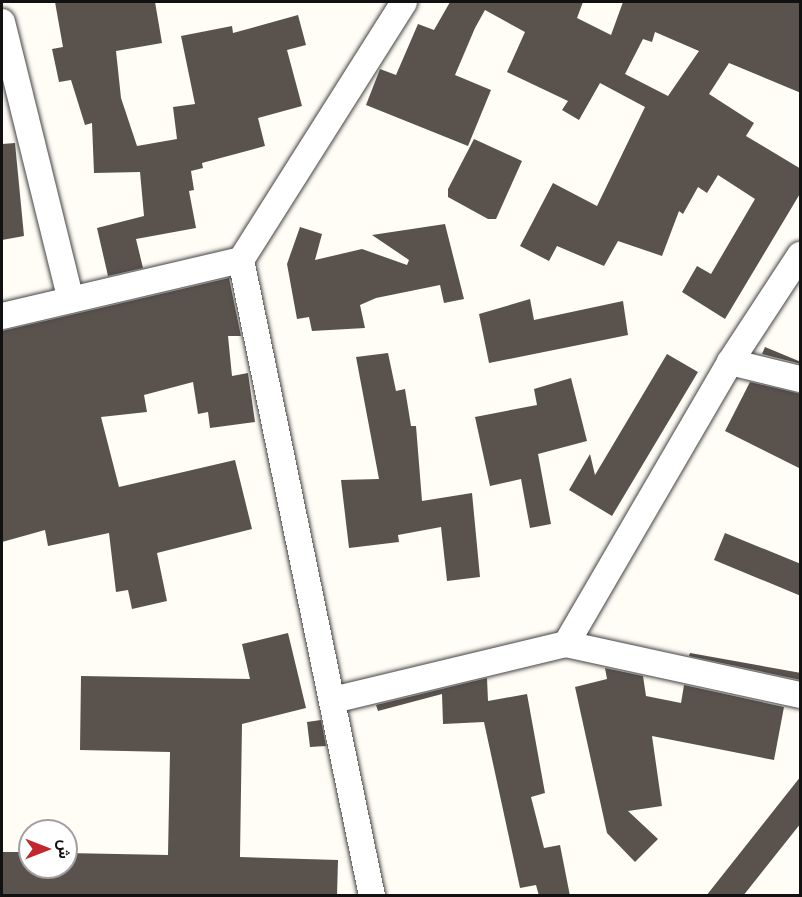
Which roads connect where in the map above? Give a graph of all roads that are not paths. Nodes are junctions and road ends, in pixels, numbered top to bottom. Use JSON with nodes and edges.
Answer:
{"nodes":[{"id":1,"x":404,"y":2,"type":"edge"},
{"id":2,"x":2,"y":21,"type":"edge"},
{"id":3,"x":801,"y":255,"type":"edge"},
{"id":4,"x":241,"y":260,"type":"junction"},
{"id":5,"x":71,"y":300,"type":"junction"},
{"id":6,"x":2,"y":316,"type":"edge"},
{"id":7,"x":730,"y":362,"type":"junction"},
{"id":8,"x":801,"y":379,"type":"edge"},
{"id":9,"x":566,"y":644,"type":"junction"},
{"id":10,"x":801,"y":695,"type":"edge"},
{"id":11,"x":333,"y":700,"type":"junction"},
{"id":12,"x":372,"y":896,"type":"edge"}],
"edges":[{"from":1,"to":4,"type":"street"},
{"from":2,"to":5,"type":"street"},
{"from":3,"to":7,"type":"street"},
{"from":4,"to":5,"type":"street"},
{"from":4,"to":11,"type":"street"},
{"from":5,"to":6,"type":"street"},
{"from":7,"to":8,"type":"street"},
{"from":7,"to":9,"type":"street"},
{"from":9,"to":10,"type":"street"},
{"from":9,"to":11,"type":"street"},
{"from":11,"to":12,"type":"street"}]}
